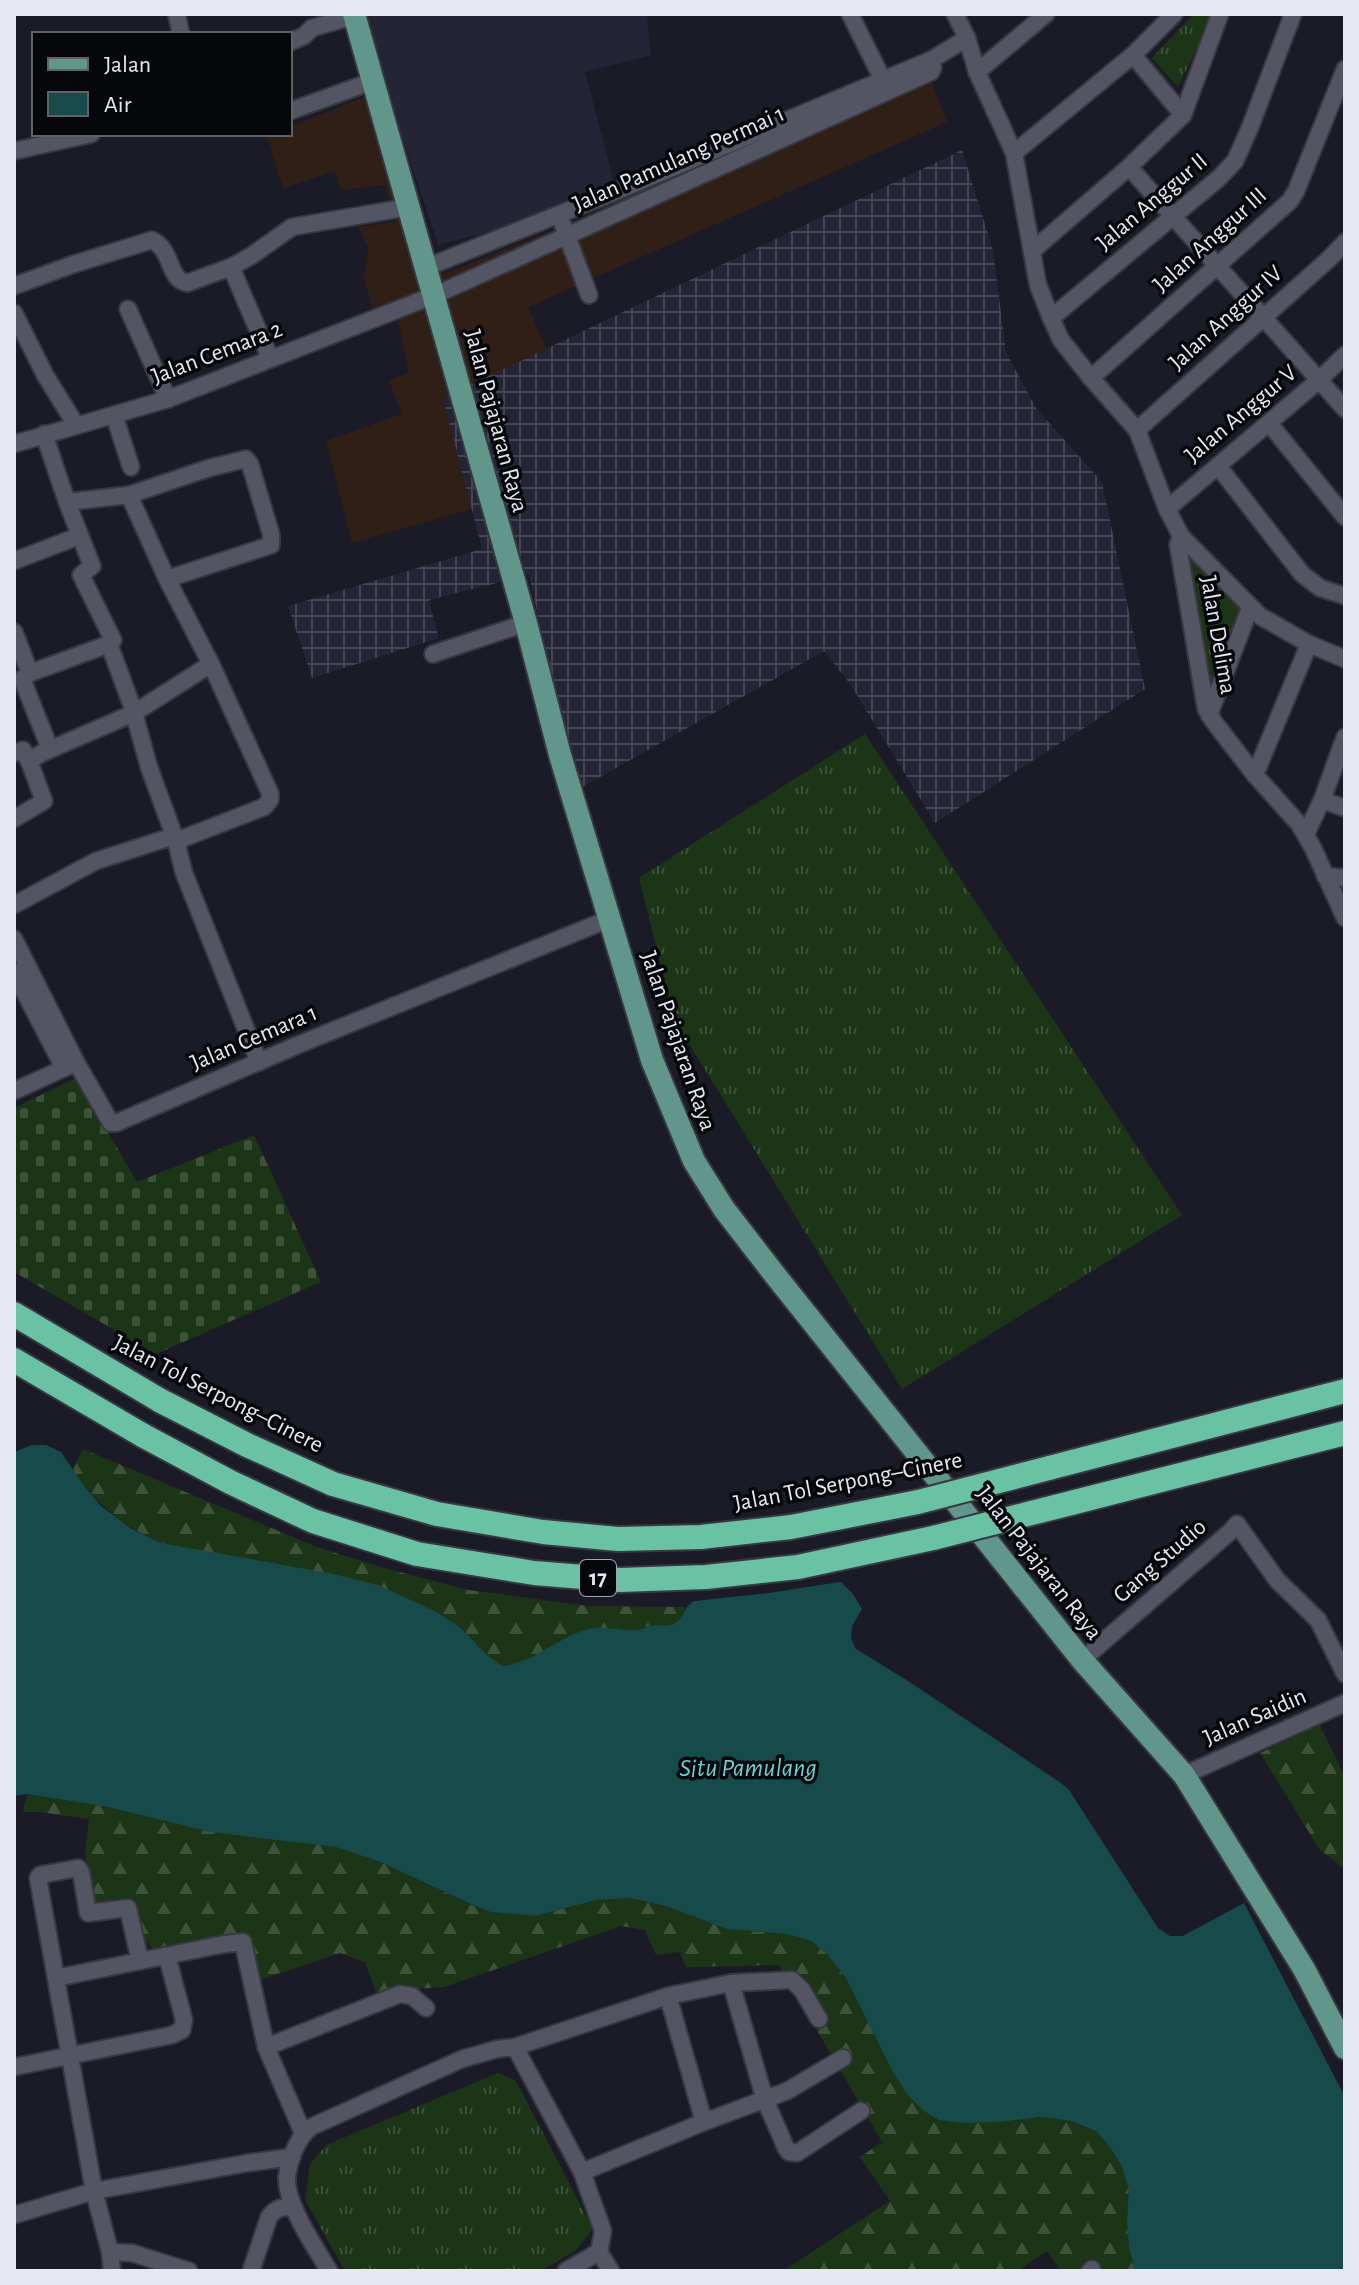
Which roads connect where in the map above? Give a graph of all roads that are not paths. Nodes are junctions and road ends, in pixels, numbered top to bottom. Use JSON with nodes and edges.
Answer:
{"nodes":[{"id":1,"x":850,"y":14,"type":"edge"},
{"id":2,"x":955,"y":14,"type":"edge"},
{"id":3,"x":1046,"y":14,"type":"edge"},
{"id":4,"x":1174,"y":14,"type":"edge"},
{"id":5,"x":1220,"y":14,"type":"edge"},
{"id":6,"x":1293,"y":14,"type":"edge"},
{"id":7,"x":354,"y":15,"type":"edge"},
{"id":8,"x":177,"y":16,"type":"dead end"},
{"id":9,"x":181,"y":32,"type":"edge"},
{"id":10,"x":967,"y":38,"type":"junction"},
{"id":11,"x":292,"y":41,"type":"edge"},
{"id":12,"x":1133,"y":55,"type":"junction"},
{"id":13,"x":931,"y":60,"type":"junction"},
{"id":14,"x":1345,"y":69,"type":"edge"},
{"id":15,"x":977,"y":72,"type":"junction"},
{"id":16,"x":883,"y":80,"type":"junction"},
{"id":17,"x":373,"y":81,"type":"junction"},
{"id":18,"x":292,"y":110,"type":"edge"},
{"id":19,"x":1183,"y":115,"type":"junction"},
{"id":20,"x":772,"y":135,"type":"junction"},
{"id":21,"x":82,"y":136,"type":"edge"},
{"id":22,"x":14,"y":151,"type":"edge"},
{"id":23,"x":1014,"y":153,"type":"junction"},
{"id":24,"x":712,"y":161,"type":"junction"},
{"id":25,"x":1129,"y":167,"type":"junction"},
{"id":26,"x":409,"y":207,"type":"junction"},
{"id":27,"x":558,"y":215,"type":"junction"},
{"id":28,"x":1174,"y":216,"type":"junction"},
{"id":29,"x":568,"y":235,"type":"junction"},
{"id":30,"x":1345,"y":242,"type":"edge"},
{"id":31,"x":1032,"y":251,"type":"junction"},
{"id":32,"x":1217,"y":266,"type":"junction"},
{"id":33,"x":231,"y":267,"type":"junction"},
{"id":34,"x":427,"y":267,"type":"junction"},
{"id":35,"x":14,"y":286,"type":"edge"},
{"id":36,"x":435,"y":295,"type":"junction"},
{"id":37,"x":589,"y":295,"type":"dead end"},
{"id":38,"x":128,"y":309,"type":"dead end"},
{"id":39,"x":14,"y":313,"type":"edge"},
{"id":40,"x":1262,"y":317,"type":"junction"},
{"id":41,"x":1051,"y":318,"type":"junction"},
{"id":42,"x":1345,"y":355,"type":"edge"},
{"id":43,"x":270,"y":358,"type":"junction"},
{"id":44,"x":1091,"y":378,"type":"junction"},
{"id":45,"x":1318,"y":381,"type":"junction"},
{"id":46,"x":168,"y":399,"type":"junction"},
{"id":47,"x":1345,"y":409,"type":"edge"},
{"id":48,"x":114,"y":415,"type":"junction"},
{"id":49,"x":1269,"y":423,"type":"junction"},
{"id":50,"x":76,"y":425,"type":"junction"},
{"id":51,"x":1137,"y":430,"type":"junction"},
{"id":52,"x":44,"y":434,"type":"junction"},
{"id":53,"x":14,"y":444,"type":"edge"},
{"id":54,"x":1218,"y":466,"type":"junction"},
{"id":55,"x":131,"y":467,"type":"dead end"},
{"id":56,"x":129,"y":495,"type":"junction"},
{"id":57,"x":67,"y":502,"type":"junction"},
{"id":58,"x":1167,"y":509,"type":"junction"},
{"id":59,"x":1345,"y":517,"type":"edge"},
{"id":60,"x":79,"y":536,"type":"junction"},
{"id":61,"x":1181,"y":536,"type":"junction"},
{"id":62,"x":14,"y":561,"type":"edge"},
{"id":63,"x":167,"y":579,"type":"junction"},
{"id":64,"x":1345,"y":596,"type":"edge"},
{"id":65,"x":1250,"y":608,"type":"junction"},
{"id":66,"x":526,"y":623,"type":"junction"},
{"id":67,"x":14,"y":632,"type":"edge"},
{"id":68,"x":109,"y":644,"type":"junction"},
{"id":69,"x":1309,"y":644,"type":"junction"},
{"id":70,"x":18,"y":654,"type":"edge"},
{"id":71,"x":433,"y":654,"type":"dead end"},
{"id":72,"x":1345,"y":659,"type":"edge"},
{"id":73,"x":211,"y":664,"type":"junction"},
{"id":74,"x":30,"y":673,"type":"junction"},
{"id":75,"x":134,"y":713,"type":"junction"},
{"id":76,"x":1209,"y":715,"type":"junction"},
{"id":77,"x":1345,"y":737,"type":"edge"},
{"id":78,"x":50,"y":749,"type":"junction"},
{"id":79,"x":14,"y":753,"type":"edge"},
{"id":80,"x":29,"y":761,"type":"junction"},
{"id":81,"x":1255,"y":775,"type":"junction"},
{"id":82,"x":1322,"y":800,"type":"junction"},
{"id":83,"x":1345,"y":808,"type":"edge"},
{"id":84,"x":14,"y":819,"type":"edge"},
{"id":85,"x":1306,"y":834,"type":"junction"},
{"id":86,"x":175,"y":839,"type":"junction"},
{"id":87,"x":1325,"y":876,"type":"junction"},
{"id":88,"x":1345,"y":878,"type":"edge"},
{"id":89,"x":14,"y":905,"type":"edge"},
{"id":90,"x":1345,"y":918,"type":"edge"},
{"id":91,"x":609,"y":919,"type":"junction"},
{"id":92,"x":14,"y":939,"type":"edge"},
{"id":93,"x":14,"y":972,"type":"edge"},
{"id":94,"x":259,"y":1062,"type":"junction"},
{"id":95,"x":70,"y":1065,"type":"junction"},
{"id":96,"x":14,"y":1091,"type":"edge"},
{"id":97,"x":14,"y":1314,"type":"edge"},
{"id":98,"x":14,"y":1360,"type":"edge"},
{"id":99,"x":1345,"y":1391,"type":"edge"},
{"id":100,"x":1345,"y":1433,"type":"edge"},
{"id":101,"x":1082,"y":1660,"type":"junction"},
{"id":102,"x":1345,"y":1674,"type":"edge"},
{"id":103,"x":1345,"y":1703,"type":"edge"},
{"id":104,"x":1184,"y":1775,"type":"junction"},
{"id":105,"x":167,"y":1956,"type":"junction"},
{"id":106,"x":140,"y":1961,"type":"junction"},
{"id":107,"x":56,"y":1978,"type":"junction"},
{"id":108,"x":731,"y":1983,"type":"junction"},
{"id":109,"x":668,"y":1996,"type":"junction"},
{"id":110,"x":426,"y":2008,"type":"dead end"},
{"id":111,"x":819,"y":2019,"type":"dead end"},
{"id":112,"x":266,"y":2047,"type":"junction"},
{"id":113,"x":515,"y":2047,"type":"junction"},
{"id":114,"x":1345,"y":2048,"type":"edge"},
{"id":115,"x":69,"y":2056,"type":"junction"},
{"id":116,"x":843,"y":2058,"type":"dead end"},
{"id":117,"x":14,"y":2067,"type":"edge"},
{"id":118,"x":765,"y":2100,"type":"junction"},
{"id":119,"x":861,"y":2111,"type":"dead end"},
{"id":120,"x":704,"y":2122,"type":"junction"},
{"id":121,"x":303,"y":2133,"type":"junction"},
{"id":122,"x":292,"y":2157,"type":"junction"},
{"id":123,"x":582,"y":2172,"type":"junction"},
{"id":124,"x":94,"y":2191,"type":"junction"},
{"id":125,"x":294,"y":2207,"type":"junction"},
{"id":126,"x":14,"y":2215,"type":"edge"},
{"id":127,"x":110,"y":2252,"type":"junction"},
{"id":128,"x":599,"y":2252,"type":"junction"},
{"id":129,"x":112,"y":2271,"type":"edge"},
{"id":130,"x":189,"y":2271,"type":"edge"},
{"id":131,"x":251,"y":2271,"type":"edge"},
{"id":132,"x":329,"y":2271,"type":"edge"},
{"id":133,"x":566,"y":2271,"type":"edge"},
{"id":134,"x":611,"y":2271,"type":"edge"}],
"edges":[{"from":1,"to":16,"type":"street"},
{"from":2,"to":10,"type":"street"},
{"from":3,"to":15,"type":"street"},
{"from":4,"to":12,"type":"street"},
{"from":5,"to":19,"type":"street"},
{"from":6,"to":28,"type":"street","name":"Jalan Anggur II"},
{"from":7,"to":11,"type":"street"},
{"from":7,"to":17,"type":"main road","name":"Jalan Pajajaran Raya"},
{"from":8,"to":9,"type":"street"},
{"from":10,"to":13,"type":"street"},
{"from":10,"to":15,"type":"street"},
{"from":12,"to":19,"type":"street"},
{"from":12,"to":23,"type":"street"},
{"from":13,"to":16,"type":"street"},
{"from":13,"to":20,"type":"street","name":"Jalan Pamulang Permai 1"},
{"from":14,"to":32,"type":"street","name":"Jalan Anggur III"},
{"from":15,"to":23,"type":"street"},
{"from":16,"to":20,"type":"street"},
{"from":17,"to":18,"type":"street"},
{"from":17,"to":26,"type":"main road","name":"Jalan Pajajaran Raya"},
{"from":19,"to":25,"type":"street"},
{"from":20,"to":24,"type":"street"},
{"from":21,"to":22,"type":"street"},
{"from":23,"to":31,"type":"street"},
{"from":24,"to":27,"type":"street"},
{"from":24,"to":29,"type":"street","name":"Jalan Pamulang Permai 1"},
{"from":25,"to":28,"type":"street"},
{"from":25,"to":31,"type":"street"},
{"from":26,"to":33,"type":"street"},
{"from":26,"to":34,"type":"main road","name":"Jalan Pajajaran Raya"},
{"from":27,"to":29,"type":"street"},
{"from":27,"to":34,"type":"street"},
{"from":28,"to":32,"type":"street"},
{"from":28,"to":41,"type":"street","name":"Jalan Anggur II"},
{"from":29,"to":36,"type":"street","name":"Jalan Pamulang Permai 1"},
{"from":29,"to":37,"type":"street"},
{"from":30,"to":40,"type":"street","name":"Jalan Anggur IV"},
{"from":31,"to":41,"type":"street"},
{"from":32,"to":40,"type":"street"},
{"from":32,"to":44,"type":"street","name":"Jalan Anggur III"},
{"from":33,"to":35,"type":"street"},
{"from":33,"to":43,"type":"street"},
{"from":34,"to":36,"type":"main road","name":"Jalan Pajajaran Raya"},
{"from":36,"to":43,"type":"street","name":"Jalan Cemara 2"},
{"from":36,"to":66,"type":"main road","name":"Jalan Pajajaran Raya"},
{"from":38,"to":46,"type":"street"},
{"from":39,"to":50,"type":"street"},
{"from":40,"to":45,"type":"street"},
{"from":40,"to":51,"type":"street","name":"Jalan Anggur IV"},
{"from":41,"to":44,"type":"street"},
{"from":42,"to":45,"type":"street","name":"Jalan Anggur V"},
{"from":43,"to":46,"type":"street","name":"Jalan Cemara 2"},
{"from":44,"to":51,"type":"street"},
{"from":45,"to":47,"type":"street"},
{"from":45,"to":49,"type":"street","name":"Jalan Anggur V"},
{"from":46,"to":48,"type":"street","name":"Jalan Cemara 2"},
{"from":48,"to":50,"type":"street","name":"Jalan Cemara 2"},
{"from":48,"to":55,"type":"street"},
{"from":49,"to":54,"type":"street","name":"Jalan Anggur V"},
{"from":49,"to":59,"type":"street"},
{"from":50,"to":52,"type":"street","name":"Jalan Cemara 2"},
{"from":51,"to":58,"type":"street","name":"Jalan Delima"},
{"from":52,"to":53,"type":"street","name":"Jalan Cemara 2"},
{"from":52,"to":57,"type":"street"},
{"from":54,"to":58,"type":"street","name":"Jalan Anggur V"},
{"from":54,"to":64,"type":"street"},
{"from":56,"to":57,"type":"street"},
{"from":56,"to":63,"type":"street"},
{"from":56,"to":63,"type":"street"},
{"from":57,"to":60,"type":"street"},
{"from":58,"to":61,"type":"street","name":"Jalan Delima"},
{"from":60,"to":62,"type":"street"},
{"from":60,"to":68,"type":"street"},
{"from":61,"to":65,"type":"street"},
{"from":61,"to":76,"type":"street","name":"Jalan Delima"},
{"from":63,"to":73,"type":"street"},
{"from":65,"to":69,"type":"street"},
{"from":65,"to":76,"type":"street"},
{"from":66,"to":71,"type":"street"},
{"from":66,"to":91,"type":"main road","name":"Jalan Pajajaran Raya"},
{"from":67,"to":70,"type":"street"},
{"from":68,"to":74,"type":"street"},
{"from":68,"to":75,"type":"street"},
{"from":69,"to":72,"type":"street"},
{"from":69,"to":81,"type":"street"},
{"from":70,"to":74,"type":"street"},
{"from":73,"to":75,"type":"street"},
{"from":73,"to":86,"type":"street"},
{"from":74,"to":78,"type":"street"},
{"from":75,"to":78,"type":"street"},
{"from":75,"to":86,"type":"street"},
{"from":76,"to":81,"type":"street","name":"Jalan Delima"},
{"from":77,"to":82,"type":"street"},
{"from":78,"to":80,"type":"street"},
{"from":79,"to":80,"type":"street"},
{"from":80,"to":84,"type":"street"},
{"from":81,"to":85,"type":"street","name":"Jalan Delima"},
{"from":82,"to":83,"type":"street"},
{"from":82,"to":85,"type":"street"},
{"from":85,"to":87,"type":"street","name":"Jalan Delima"},
{"from":86,"to":89,"type":"street"},
{"from":86,"to":94,"type":"street"},
{"from":87,"to":88,"type":"street"},
{"from":87,"to":90,"type":"street","name":"Jalan Delima"},
{"from":91,"to":94,"type":"street","name":"Jalan Cemara 1"},
{"from":91,"to":101,"type":"main road","name":"Jalan Pajajaran Raya"},
{"from":92,"to":95,"type":"street","name":"Jalan Cemara 1"},
{"from":93,"to":95,"type":"street"},
{"from":94,"to":95,"type":"street","name":"Jalan Cemara 1"},
{"from":95,"to":96,"type":"street"},
{"from":97,"to":99,"type":"highway","name":"Jalan Tol Serpong–Cinere","number":"17","bridge":true},
{"from":98,"to":100,"type":"highway","number":"17","bridge":true},
{"from":101,"to":102,"type":"street","name":"Gang Studio"},
{"from":101,"to":104,"type":"main road","name":"Jalan Pajajaran Raya"},
{"from":103,"to":104,"type":"street","name":"Jalan Saidin"},
{"from":104,"to":114,"type":"main road","name":"Jalan Pajajaran Raya"},
{"from":105,"to":106,"type":"street"},
{"from":105,"to":112,"type":"street"},
{"from":105,"to":115,"type":"street"},
{"from":106,"to":107,"type":"street"},
{"from":106,"to":107,"type":"street"},
{"from":107,"to":115,"type":"street"},
{"from":108,"to":109,"type":"street"},
{"from":108,"to":111,"type":"street"},
{"from":108,"to":118,"type":"street"},
{"from":109,"to":113,"type":"street"},
{"from":109,"to":120,"type":"street"},
{"from":110,"to":112,"type":"street"},
{"from":112,"to":121,"type":"street"},
{"from":113,"to":121,"type":"street"},
{"from":113,"to":123,"type":"street"},
{"from":115,"to":117,"type":"street"},
{"from":115,"to":124,"type":"street"},
{"from":116,"to":118,"type":"street"},
{"from":118,"to":119,"type":"street"},
{"from":118,"to":120,"type":"street"},
{"from":120,"to":123,"type":"street"},
{"from":121,"to":122,"type":"street"},
{"from":122,"to":124,"type":"street"},
{"from":122,"to":125,"type":"street"},
{"from":123,"to":128,"type":"street"},
{"from":124,"to":126,"type":"street"},
{"from":124,"to":127,"type":"street"},
{"from":125,"to":131,"type":"street"},
{"from":125,"to":132,"type":"street"},
{"from":127,"to":129,"type":"street"},
{"from":127,"to":130,"type":"street"},
{"from":128,"to":133,"type":"street"},
{"from":128,"to":134,"type":"street"}]}
